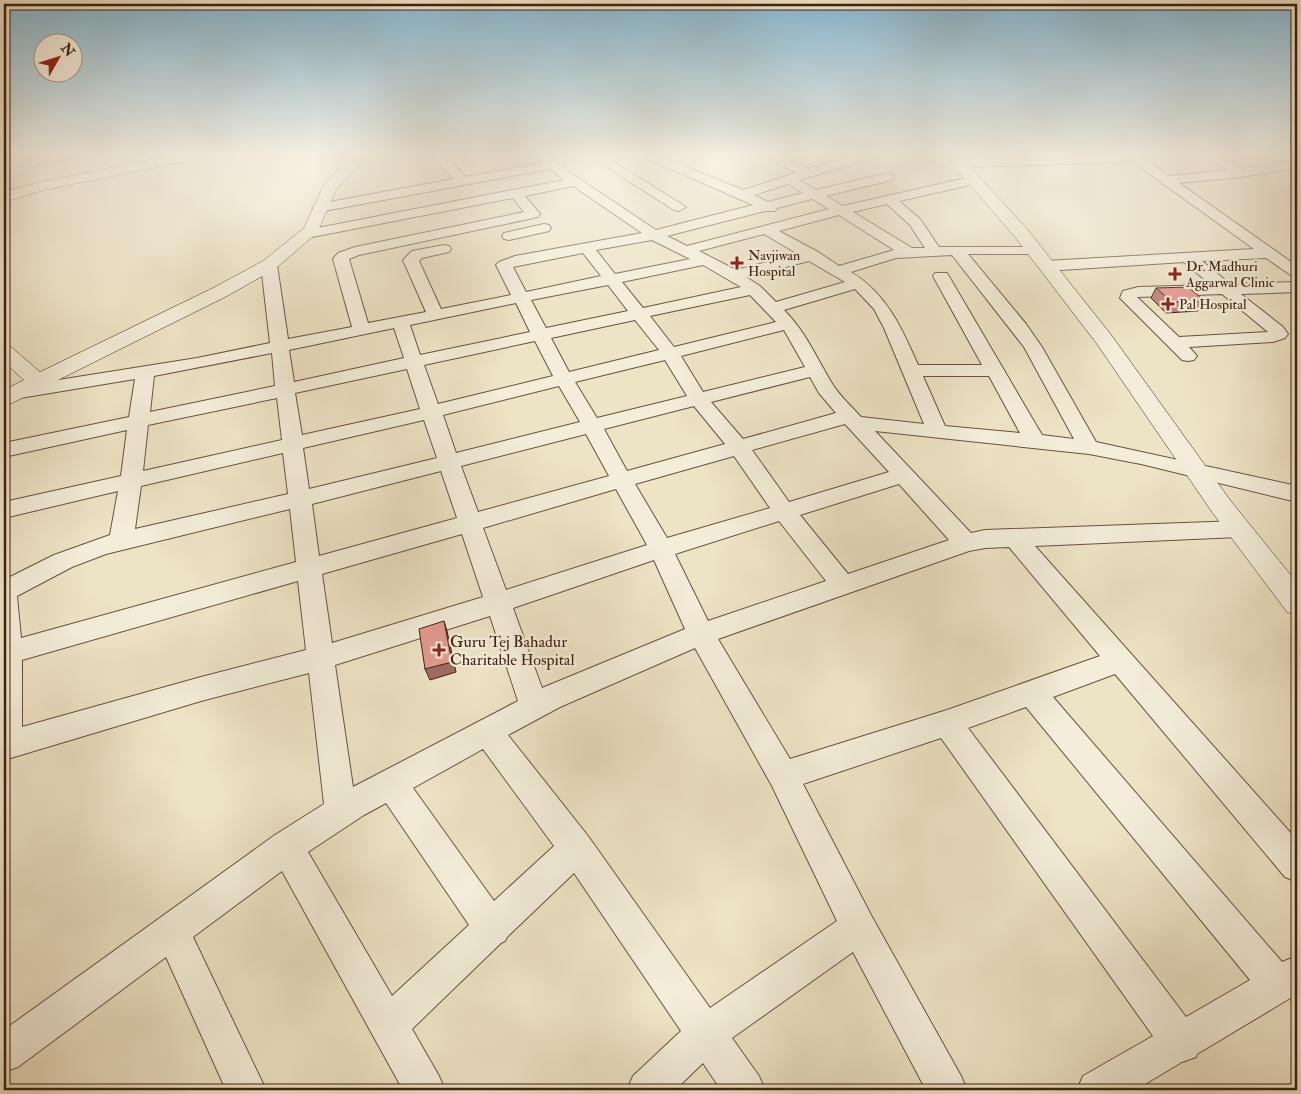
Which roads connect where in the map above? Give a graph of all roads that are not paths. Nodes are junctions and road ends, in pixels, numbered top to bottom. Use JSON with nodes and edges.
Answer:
{"nodes":[{"id":1,"x":320,"y":205,"type":"edge"},
{"id":2,"x":335,"y":205,"type":"edge"},
{"id":3,"x":460,"y":205,"type":"edge"},
{"id":4,"x":525,"y":205,"type":"edge"},
{"id":5,"x":610,"y":205,"type":"edge"},
{"id":6,"x":676,"y":205,"type":"edge"},
{"id":7,"x":770,"y":205,"type":"edge"},
{"id":8,"x":830,"y":205,"type":"edge"},
{"id":9,"x":866,"y":205,"type":"edge"},
{"id":10,"x":895,"y":205,"type":"edge"},
{"id":11,"x":996,"y":205,"type":"edge"},
{"id":12,"x":1202,"y":205,"type":"edge"},
{"id":13,"x":455,"y":206,"type":"junction"},
{"id":14,"x":766,"y":206,"type":"junction"},
{"id":15,"x":679,"y":207,"type":"dead end"},
{"id":16,"x":319,"y":208,"type":"junction"},
{"id":17,"x":839,"y":211,"type":"junction"},
{"id":18,"x":796,"y":222,"type":"junction"},
{"id":19,"x":348,"y":226,"type":"junction"},
{"id":20,"x":470,"y":228,"type":"junction"},
{"id":21,"x":544,"y":228,"type":"dead end"},
{"id":22,"x":767,"y":230,"type":"junction"},
{"id":23,"x":307,"y":234,"type":"junction"},
{"id":24,"x":654,"y":235,"type":"junction"},
{"id":25,"x":498,"y":238,"type":"dead end"},
{"id":26,"x":480,"y":242,"type":"dead end"},
{"id":27,"x":461,"y":246,"type":"dead end"},
{"id":28,"x":587,"y":248,"type":"junction"},
{"id":29,"x":687,"y":250,"type":"junction"},
{"id":30,"x":956,"y":250,"type":"junction"},
{"id":31,"x":357,"y":251,"type":"junction"},
{"id":32,"x":935,"y":251,"type":"junction"},
{"id":33,"x":909,"y":253,"type":"junction"},
{"id":34,"x":1268,"y":253,"type":"junction"},
{"id":35,"x":813,"y":255,"type":"junction"},
{"id":36,"x":1040,"y":258,"type":"junction"},
{"id":37,"x":1188,"y":258,"type":"junction"},
{"id":38,"x":706,"y":260,"type":"junction"},
{"id":39,"x":269,"y":265,"type":"junction"},
{"id":40,"x":838,"y":271,"type":"junction"},
{"id":41,"x":1297,"y":273,"type":"edge"},
{"id":42,"x":734,"y":275,"type":"junction"},
{"id":43,"x":941,"y":276,"type":"dead end"},
{"id":44,"x":611,"y":279,"type":"junction"},
{"id":45,"x":858,"y":283,"type":"junction"},
{"id":46,"x":1297,"y":287,"type":"edge"},
{"id":47,"x":754,"y":289,"type":"junction"},
{"id":48,"x":1228,"y":290,"type":"junction"},
{"id":49,"x":520,"y":297,"type":"junction"},
{"id":50,"x":774,"y":308,"type":"junction"},
{"id":51,"x":435,"y":314,"type":"junction"},
{"id":52,"x":638,"y":314,"type":"junction"},
{"id":53,"x":400,"y":322,"type":"junction"},
{"id":54,"x":788,"y":324,"type":"junction"},
{"id":55,"x":360,"y":329,"type":"junction"},
{"id":56,"x":542,"y":334,"type":"junction"},
{"id":57,"x":1175,"y":343,"type":"junction"},
{"id":58,"x":281,"y":345,"type":"junction"},
{"id":59,"x":4,"y":351,"type":"edge"},
{"id":60,"x":670,"y":353,"type":"junction"},
{"id":61,"x":1188,"y":356,"type":"dead end"},
{"id":62,"x":414,"y":363,"type":"junction"},
{"id":63,"x":815,"y":370,"type":"junction"},
{"id":64,"x":911,"y":370,"type":"junction"},
{"id":65,"x":996,"y":371,"type":"junction"},
{"id":66,"x":145,"y":372,"type":"junction"},
{"id":67,"x":564,"y":378,"type":"junction"},
{"id":68,"x":38,"y":381,"type":"junction"},
{"id":69,"x":287,"y":390,"type":"junction"},
{"id":70,"x":9,"y":395,"type":"edge"},
{"id":71,"x":698,"y":399,"type":"junction"},
{"id":72,"x":432,"y":412,"type":"junction"},
{"id":73,"x":852,"y":420,"type":"junction"},
{"id":74,"x":139,"y":421,"type":"junction"},
{"id":75,"x":592,"y":426,"type":"junction"},
{"id":76,"x":938,"y":432,"type":"junction"},
{"id":77,"x":1035,"y":442,"type":"junction"},
{"id":78,"x":294,"y":444,"type":"junction"},
{"id":79,"x":1089,"y":447,"type":"junction"},
{"id":80,"x":739,"y":448,"type":"junction"},
{"id":81,"x":4,"y":450,"type":"edge"},
{"id":82,"x":449,"y":462,"type":"junction"},
{"id":83,"x":1196,"y":470,"type":"junction"},
{"id":84,"x":904,"y":475,"type":"junction"},
{"id":85,"x":621,"y":479,"type":"junction"},
{"id":86,"x":131,"y":481,"type":"junction"},
{"id":87,"x":1297,"y":494,"type":"edge"},
{"id":88,"x":301,"y":499,"type":"junction"},
{"id":89,"x":4,"y":510,"type":"edge"},
{"id":90,"x":784,"y":511,"type":"junction"},
{"id":91,"x":470,"y":523,"type":"junction"},
{"id":92,"x":1239,"y":529,"type":"junction"},
{"id":93,"x":1015,"y":538,"type":"junction"},
{"id":94,"x":121,"y":541,"type":"junction"},
{"id":95,"x":966,"y":542,"type":"junction"},
{"id":96,"x":661,"y":549,"type":"junction"},
{"id":97,"x":309,"y":567,"type":"junction"},
{"id":98,"x":842,"y":584,"type":"junction"},
{"id":99,"x":4,"y":591,"type":"edge"},
{"id":100,"x":1295,"y":599,"type":"edge"},
{"id":101,"x":498,"y":603,"type":"junction"},
{"id":102,"x":701,"y":634,"type":"junction"},
{"id":103,"x":9,"y":653,"type":"junction"},
{"id":104,"x":321,"y":658,"type":"junction"},
{"id":105,"x":1120,"y":660,"type":"junction"},
{"id":106,"x":1031,"y":692,"type":"junction"},
{"id":107,"x":534,"y":706,"type":"junction"},
{"id":108,"x":947,"y":723,"type":"junction"},
{"id":109,"x":488,"y":732,"type":"junction"},
{"id":110,"x":5,"y":745,"type":"edge"},
{"id":111,"x":783,"y":776,"type":"junction"},
{"id":112,"x":391,"y":784,"type":"junction"},
{"id":113,"x":341,"y":813,"type":"junction"},
{"id":114,"x":287,"y":847,"type":"junction"},
{"id":115,"x":576,"y":848,"type":"junction"},
{"id":116,"x":1297,"y":865,"type":"edge"},
{"id":117,"x":859,"y":927,"type":"junction"},
{"id":118,"x":492,"y":929,"type":"junction"},
{"id":119,"x":172,"y":932,"type":"junction"},
{"id":120,"x":1288,"y":980,"type":"edge"},
{"id":121,"x":389,"y":1025,"type":"junction"},
{"id":122,"x":705,"y":1034,"type":"junction"},
{"id":123,"x":1182,"y":1043,"type":"junction"},
{"id":124,"x":4,"y":1053,"type":"edge"},
{"id":125,"x":246,"y":1090,"type":"edge"},
{"id":126,"x":425,"y":1090,"type":"edge"},
{"id":127,"x":647,"y":1090,"type":"edge"},
{"id":128,"x":745,"y":1090,"type":"edge"},
{"id":129,"x":947,"y":1090,"type":"edge"},
{"id":130,"x":1097,"y":1090,"type":"edge"}],
"edges":[{"from":1,"to":16,"type":"street"},
{"from":2,"to":16,"type":"street"},
{"from":3,"to":13,"type":"street"},
{"from":4,"to":20,"type":"street"},
{"from":5,"to":24,"type":"street"},
{"from":6,"to":15,"type":"street"},
{"from":7,"to":14,"type":"street"},
{"from":8,"to":17,"type":"street"},
{"from":9,"to":17,"type":"street"},
{"from":10,"to":32,"type":"street"},
{"from":11,"to":36,"type":"street"},
{"from":12,"to":34,"type":"street"},
{"from":13,"to":19,"type":"street"},
{"from":13,"to":20,"type":"street"},
{"from":14,"to":18,"type":"street"},
{"from":14,"to":24,"type":"street"},
{"from":16,"to":23,"type":"street"},
{"from":17,"to":18,"type":"street"},
{"from":17,"to":33,"type":"street"},
{"from":18,"to":22,"type":"street"},
{"from":19,"to":23,"type":"street"},
{"from":19,"to":31,"type":"street"},
{"from":20,"to":26,"type":"street"},
{"from":20,"to":31,"type":"street"},
{"from":21,"to":25,"type":"street"},
{"from":22,"to":29,"type":"street"},
{"from":22,"to":35,"type":"street"},
{"from":23,"to":39,"type":"street"},
{"from":24,"to":28,"type":"street"},
{"from":24,"to":29,"type":"street"},
{"from":27,"to":51,"type":"street"},
{"from":28,"to":44,"type":"street"},
{"from":28,"to":49,"type":"street"},
{"from":29,"to":38,"type":"street"},
{"from":30,"to":32,"type":"street"},
{"from":30,"to":36,"type":"street"},
{"from":30,"to":79,"type":"street"},
{"from":31,"to":55,"type":"street"},
{"from":32,"to":33,"type":"street"},
{"from":33,"to":40,"type":"street"},
{"from":34,"to":37,"type":"street"},
{"from":34,"to":41,"type":"street"},
{"from":35,"to":40,"type":"street"},
{"from":35,"to":42,"type":"street"},
{"from":36,"to":37,"type":"street"},
{"from":36,"to":83,"type":"street"},
{"from":37,"to":48,"type":"street"},
{"from":38,"to":42,"type":"street"},
{"from":38,"to":44,"type":"street"},
{"from":39,"to":58,"type":"street"},
{"from":39,"to":68,"type":"street"},
{"from":40,"to":45,"type":"street"},
{"from":42,"to":47,"type":"street"},
{"from":43,"to":65,"type":"street"},
{"from":44,"to":49,"type":"street"},
{"from":44,"to":52,"type":"street"},
{"from":45,"to":50,"type":"street"},
{"from":45,"to":64,"type":"street"},
{"from":46,"to":48,"type":"street"},
{"from":47,"to":50,"type":"street"},
{"from":47,"to":52,"type":"street"},
{"from":48,"to":57,"type":"street"},
{"from":48,"to":57,"type":"street"},
{"from":49,"to":51,"type":"street"},
{"from":49,"to":56,"type":"street"},
{"from":50,"to":54,"type":"street"},
{"from":51,"to":53,"type":"street"},
{"from":52,"to":56,"type":"street"},
{"from":52,"to":60,"type":"street"},
{"from":53,"to":55,"type":"street"},
{"from":53,"to":62,"type":"street"},
{"from":54,"to":60,"type":"street"},
{"from":54,"to":63,"type":"street"},
{"from":55,"to":58,"type":"street"},
{"from":56,"to":62,"type":"street"},
{"from":56,"to":67,"type":"street"},
{"from":57,"to":61,"type":"street"},
{"from":58,"to":66,"type":"street"},
{"from":58,"to":69,"type":"street"},
{"from":59,"to":68,"type":"street"},
{"from":60,"to":67,"type":"street"},
{"from":60,"to":71,"type":"street"},
{"from":62,"to":69,"type":"street"},
{"from":62,"to":72,"type":"street"},
{"from":63,"to":71,"type":"street"},
{"from":63,"to":73,"type":"street"},
{"from":64,"to":65,"type":"street"},
{"from":64,"to":76,"type":"street"},
{"from":65,"to":77,"type":"street"},
{"from":66,"to":70,"type":"street"},
{"from":66,"to":74,"type":"street"},
{"from":67,"to":72,"type":"street"},
{"from":67,"to":75,"type":"street"},
{"from":68,"to":70,"type":"street"},
{"from":69,"to":74,"type":"street"},
{"from":69,"to":78,"type":"street"},
{"from":71,"to":75,"type":"street"},
{"from":71,"to":80,"type":"street"},
{"from":72,"to":78,"type":"street"},
{"from":72,"to":82,"type":"street"},
{"from":73,"to":76,"type":"street"},
{"from":73,"to":80,"type":"street"},
{"from":73,"to":84,"type":"street"},
{"from":74,"to":81,"type":"street"},
{"from":74,"to":86,"type":"street"},
{"from":75,"to":82,"type":"street"},
{"from":75,"to":85,"type":"street"},
{"from":76,"to":77,"type":"street"},
{"from":77,"to":79,"type":"street"},
{"from":78,"to":86,"type":"street"},
{"from":78,"to":88,"type":"street"},
{"from":79,"to":83,"type":"street"},
{"from":80,"to":85,"type":"street"},
{"from":80,"to":90,"type":"street"},
{"from":82,"to":88,"type":"street"},
{"from":82,"to":91,"type":"street"},
{"from":83,"to":87,"type":"street"},
{"from":83,"to":92,"type":"street"},
{"from":84,"to":90,"type":"street"},
{"from":84,"to":95,"type":"street"},
{"from":85,"to":91,"type":"street"},
{"from":85,"to":96,"type":"street"},
{"from":86,"to":89,"type":"street"},
{"from":86,"to":94,"type":"street"},
{"from":88,"to":94,"type":"street"},
{"from":88,"to":97,"type":"street"},
{"from":90,"to":96,"type":"street"},
{"from":90,"to":98,"type":"street"},
{"from":91,"to":97,"type":"street"},
{"from":91,"to":101,"type":"street"},
{"from":92,"to":93,"type":"street"},
{"from":92,"to":100,"type":"street"},
{"from":93,"to":95,"type":"street"},
{"from":93,"to":105,"type":"street"},
{"from":94,"to":99,"type":"street"},
{"from":95,"to":98,"type":"street"},
{"from":96,"to":101,"type":"street"},
{"from":96,"to":102,"type":"street"},
{"from":97,"to":103,"type":"street"},
{"from":97,"to":104,"type":"street"},
{"from":98,"to":102,"type":"street"},
{"from":99,"to":103,"type":"street"},
{"from":101,"to":104,"type":"street"},
{"from":101,"to":107,"type":"street"},
{"from":102,"to":107,"type":"street"},
{"from":102,"to":111,"type":"street"},
{"from":103,"to":110,"type":"street"},
{"from":104,"to":110,"type":"street"},
{"from":104,"to":113,"type":"street"},
{"from":105,"to":106,"type":"street"},
{"from":105,"to":116,"type":"street"},
{"from":106,"to":108,"type":"street"},
{"from":106,"to":120,"type":"street"},
{"from":107,"to":109,"type":"street"},
{"from":108,"to":111,"type":"street"},
{"from":108,"to":123,"type":"street"},
{"from":109,"to":112,"type":"street"},
{"from":109,"to":115,"type":"street"},
{"from":111,"to":117,"type":"street"},
{"from":112,"to":113,"type":"street"},
{"from":112,"to":118,"type":"street"},
{"from":113,"to":114,"type":"street"},
{"from":114,"to":119,"type":"street"},
{"from":114,"to":121,"type":"street"},
{"from":115,"to":118,"type":"street"},
{"from":115,"to":122,"type":"street"},
{"from":117,"to":122,"type":"street"},
{"from":117,"to":129,"type":"street"},
{"from":118,"to":121,"type":"street"},
{"from":119,"to":124,"type":"street"},
{"from":119,"to":125,"type":"street"},
{"from":120,"to":123,"type":"street"},
{"from":121,"to":126,"type":"street"},
{"from":122,"to":127,"type":"street"},
{"from":122,"to":128,"type":"street"},
{"from":123,"to":130,"type":"street"}]}
